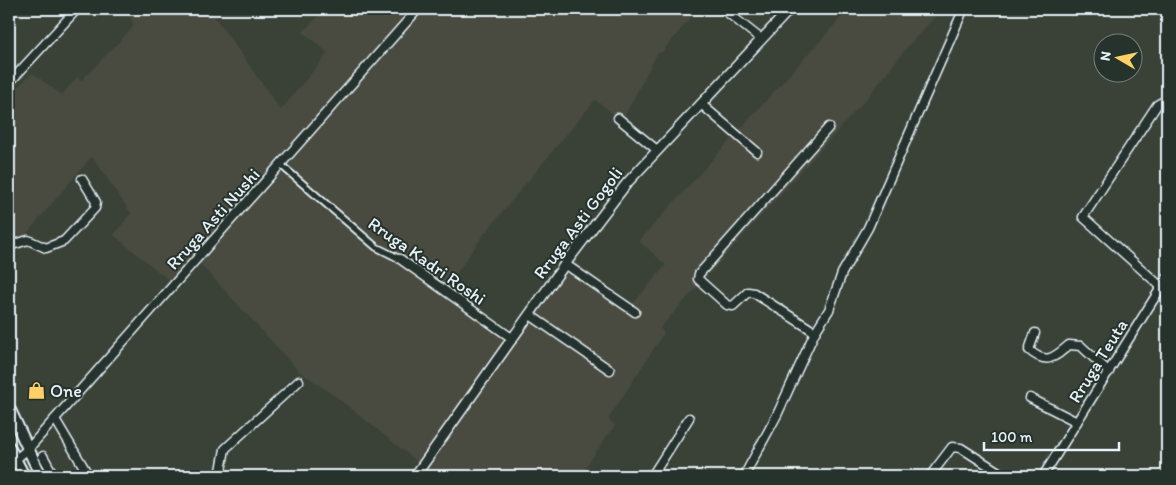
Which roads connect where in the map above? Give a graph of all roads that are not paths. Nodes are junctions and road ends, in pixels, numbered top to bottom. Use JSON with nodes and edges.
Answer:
{"nodes":[{"id":1,"x":77,"y":9,"type":"edge"},
{"id":2,"x":418,"y":9,"type":"edge"},
{"id":3,"x":723,"y":9,"type":"edge"},
{"id":4,"x":790,"y":9,"type":"edge"},
{"id":5,"x":962,"y":9,"type":"edge"},
{"id":6,"x":761,"y":39,"type":"junction"},
{"id":7,"x":9,"y":83,"type":"edge"},
{"id":8,"x":701,"y":104,"type":"junction"},
{"id":9,"x":1167,"y":106,"type":"edge"},
{"id":10,"x":618,"y":118,"type":"dead end"},
{"id":11,"x":829,"y":127,"type":"dead end"},
{"id":12,"x":657,"y":150,"type":"junction"},
{"id":13,"x":756,"y":152,"type":"dead end"},
{"id":14,"x":281,"y":165,"type":"junction"},
{"id":15,"x":82,"y":179,"type":"dead end"},
{"id":16,"x":9,"y":246,"type":"edge"},
{"id":17,"x":400,"y":259,"type":"joint"},
{"id":18,"x":566,"y":264,"type":"junction"},
{"id":19,"x":1167,"y":278,"type":"edge"},
{"id":20,"x":1164,"y":290,"type":"edge"},
{"id":21,"x":635,"y":312,"type":"dead end"},
{"id":22,"x":530,"y":315,"type":"junction"},
{"id":23,"x":815,"y":332,"type":"junction"},
{"id":24,"x":1035,"y":333,"type":"dead end"},
{"id":25,"x":513,"y":339,"type":"junction"},
{"id":26,"x":610,"y":370,"type":"dead end"},
{"id":27,"x":1110,"y":372,"type":"junction"},
{"id":28,"x":298,"y":380,"type":"dead end"},
{"id":29,"x":1030,"y":398,"type":"dead end"},
{"id":30,"x":9,"y":408,"type":"edge"},
{"id":31,"x":55,"y":418,"type":"junction"},
{"id":32,"x":689,"y":418,"type":"dead end"},
{"id":33,"x":1077,"y":422,"type":"junction"},
{"id":34,"x":9,"y":447,"type":"edge"},
{"id":35,"x":29,"y":448,"type":"junction"},
{"id":36,"x":43,"y":456,"type":"dead end"},
{"id":37,"x":12,"y":462,"type":"edge"},
{"id":38,"x":24,"y":476,"type":"edge"},
{"id":39,"x":41,"y":476,"type":"edge"},
{"id":40,"x":54,"y":476,"type":"edge"},
{"id":41,"x":90,"y":476,"type":"edge"},
{"id":42,"x":220,"y":476,"type":"edge"},
{"id":43,"x":415,"y":476,"type":"edge"},
{"id":44,"x":652,"y":476,"type":"edge"},
{"id":45,"x":744,"y":476,"type":"edge"},
{"id":46,"x":930,"y":476,"type":"edge"},
{"id":47,"x":1005,"y":476,"type":"edge"},
{"id":48,"x":1043,"y":476,"type":"edge"}],
"edges":[{"from":1,"to":7,"type":"street"},
{"from":2,"to":14,"type":"street","name":"Rruga Asti Nushi"},
{"from":3,"to":6,"type":"street"},
{"from":4,"to":6,"type":"street","name":"Rruga Asti Gogoli"},
{"from":5,"to":23,"type":"street"},
{"from":6,"to":8,"type":"street","name":"Rruga Asti Gogoli"},
{"from":8,"to":12,"type":"street","name":"Rruga Asti Gogoli"},
{"from":8,"to":13,"type":"street"},
{"from":9,"to":20,"type":"street"},
{"from":10,"to":12,"type":"street"},
{"from":11,"to":23,"type":"street"},
{"from":12,"to":18,"type":"street","name":"Rruga Asti Gogoli"},
{"from":14,"to":17,"type":"street","name":"Rruga Kadri Roshi"},
{"from":14,"to":31,"type":"street","name":"Rruga Asti Nushi"},
{"from":15,"to":16,"type":"street"},
{"from":17,"to":25,"type":"street","name":"Rruga Kadri Roshi"},
{"from":18,"to":21,"type":"street"},
{"from":18,"to":22,"type":"street","name":"Rruga Asti Gogoli"},
{"from":19,"to":20,"type":"street","name":"Rruga Teuta"},
{"from":20,"to":27,"type":"street","name":"Rruga Teuta"},
{"from":22,"to":25,"type":"street","name":"Rruga Asti Gogoli"},
{"from":22,"to":26,"type":"street"},
{"from":23,"to":45,"type":"street"},
{"from":24,"to":27,"type":"street"},
{"from":25,"to":43,"type":"street","name":"Rruga Asti Gogoli"},
{"from":27,"to":33,"type":"street","name":"Rruga Teuta"},
{"from":28,"to":42,"type":"street"},
{"from":29,"to":33,"type":"street"},
{"from":30,"to":35,"type":"main road"},
{"from":31,"to":35,"type":"street","name":"Rruga Asti Nushi"},
{"from":31,"to":41,"type":"street"},
{"from":32,"to":44,"type":"street"},
{"from":33,"to":48,"type":"street","name":"Rruga Teuta"},
{"from":34,"to":37,"type":"main road"},
{"from":35,"to":37,"type":"street","name":"Rruga Asti Nushi"},
{"from":35,"to":39,"type":"main road"},
{"from":36,"to":40,"type":"street"},
{"from":37,"to":38,"type":"main road"},
{"from":46,"to":47,"type":"street"}]}
